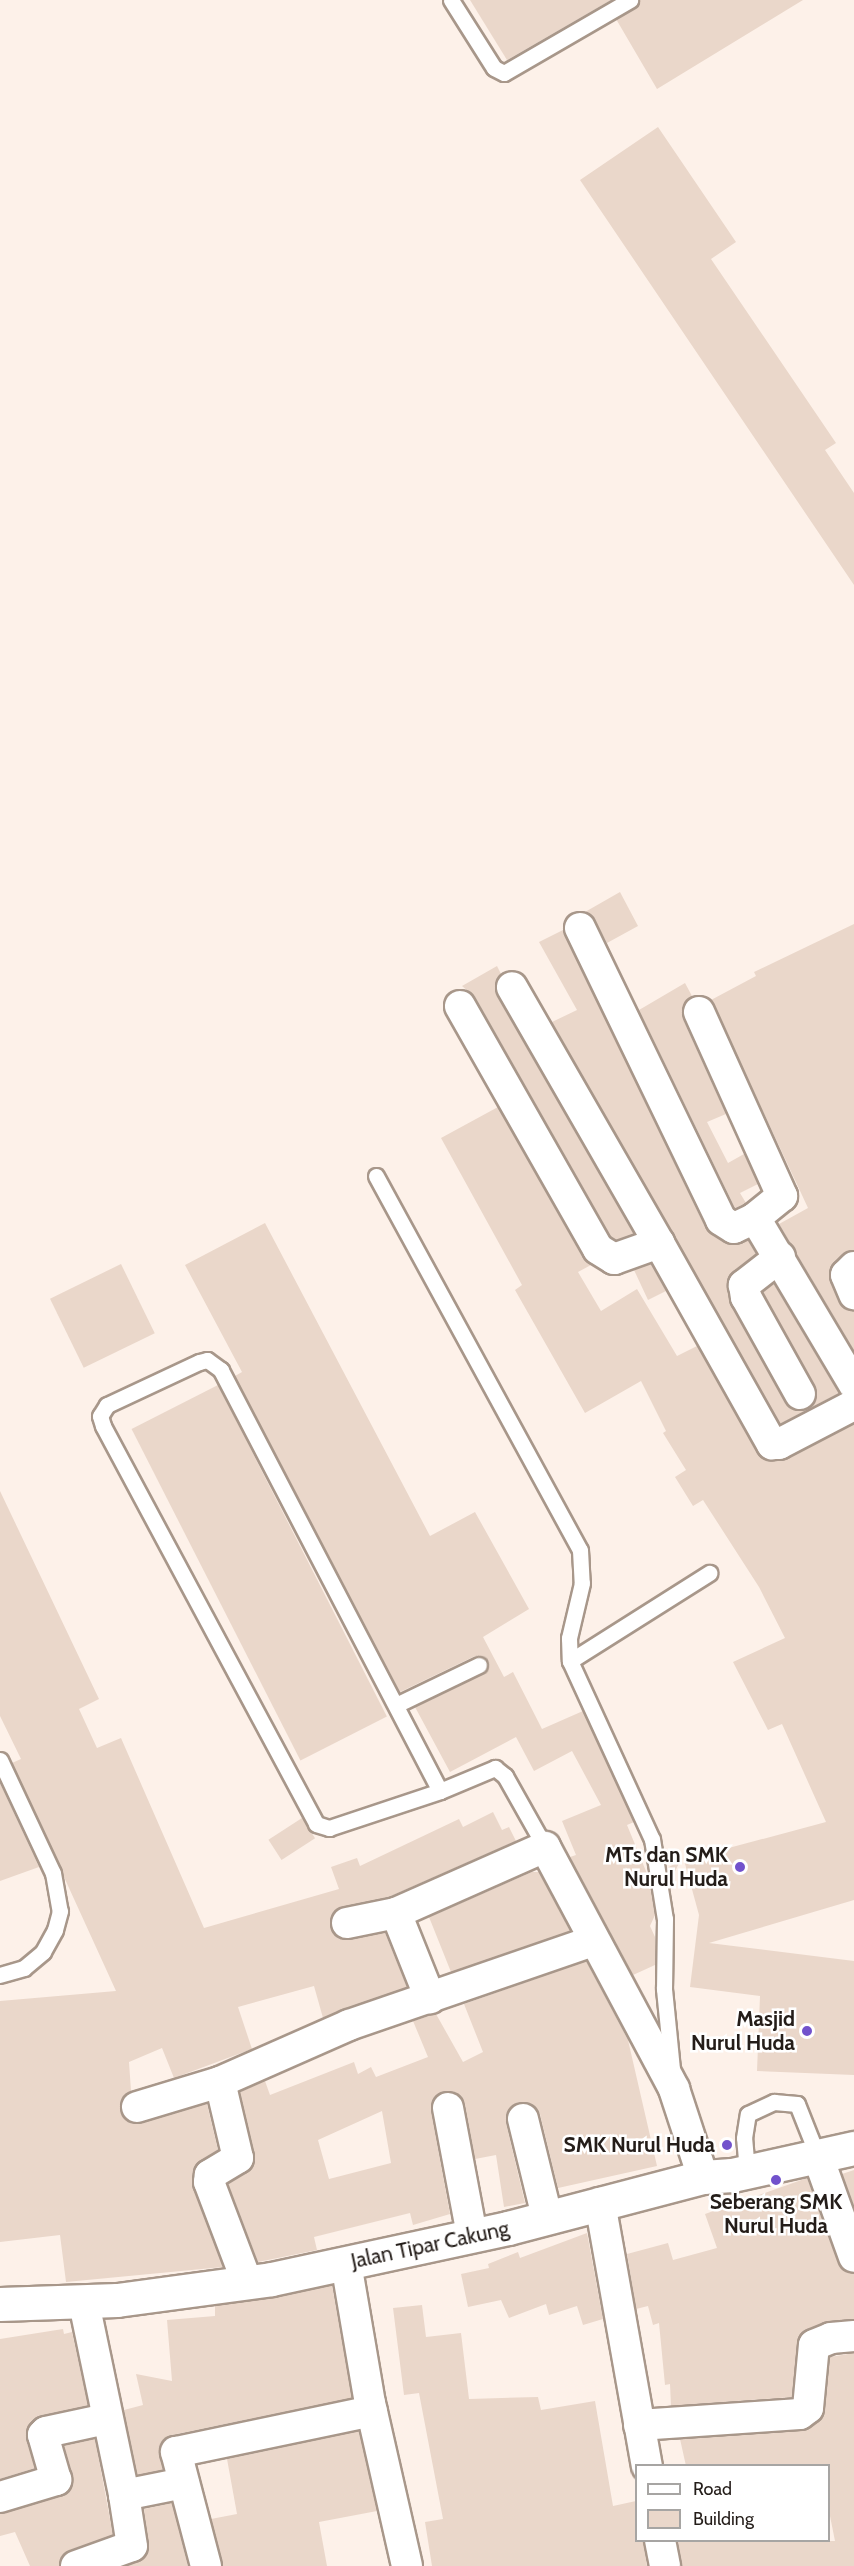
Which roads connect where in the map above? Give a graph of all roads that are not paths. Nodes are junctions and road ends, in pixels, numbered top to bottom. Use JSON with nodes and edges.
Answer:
{"nodes":[{"id":1,"x":451,"y":0,"type":"edge"},
{"id":2,"x":630,"y":0,"type":"edge"},
{"id":3,"x":580,"y":928,"type":"dead end"},
{"id":4,"x":512,"y":987,"type":"dead end"},
{"id":5,"x":460,"y":1006,"type":"dead end"},
{"id":6,"x":699,"y":1012,"type":"dead end"},
{"id":7,"x":376,"y":1176,"type":"dead end"},
{"id":8,"x":755,"y":1218,"type":"junction"},
{"id":9,"x":659,"y":1244,"type":"junction"},
{"id":10,"x":780,"y":1257,"type":"junction"},
{"id":11,"x":854,"y":1267,"type":"edge"},
{"id":12,"x":854,"y":1294,"type":"edge"},
{"id":13,"x":800,"y":1394,"type":"dead end"},
{"id":14,"x":853,"y":1402,"type":"edge"},
{"id":15,"x":709,"y":1573,"type":"dead end"},
{"id":16,"x":570,"y":1661,"type":"junction"},
{"id":17,"x":479,"y":1665,"type":"dead end"},
{"id":18,"x":396,"y":1705,"type":"junction"},
{"id":19,"x":0,"y":1760,"type":"edge"},
{"id":20,"x":440,"y":1791,"type":"junction"},
{"id":21,"x":545,"y":1847,"type":"junction"},
{"id":22,"x":396,"y":1913,"type":"junction"},
{"id":23,"x":347,"y":1923,"type":"dead end"},
{"id":24,"x":593,"y":1941,"type":"junction"},
{"id":25,"x":0,"y":1975,"type":"edge"},
{"id":26,"x":430,"y":1998,"type":"junction"},
{"id":27,"x":220,"y":2082,"type":"junction"},
{"id":28,"x":674,"y":2089,"type":"junction"},
{"id":29,"x":137,"y":2107,"type":"dead end"},
{"id":30,"x":448,"y":2108,"type":"dead end"},
{"id":31,"x":523,"y":2119,"type":"dead end"},
{"id":32,"x":854,"y":2148,"type":"edge"},
{"id":33,"x":818,"y":2157,"type":"junction"},
{"id":34,"x":747,"y":2171,"type":"junction"},
{"id":35,"x":703,"y":2177,"type":"junction"},
{"id":36,"x":600,"y":2202,"type":"junction"},
{"id":37,"x":547,"y":2217,"type":"junction"},
{"id":38,"x":472,"y":2235,"type":"junction"},
{"id":39,"x":854,"y":2257,"type":"edge"},
{"id":40,"x":346,"y":2263,"type":"junction"},
{"id":41,"x":247,"y":2282,"type":"junction"},
{"id":42,"x":84,"y":2303,"type":"junction"},
{"id":43,"x":0,"y":2304,"type":"edge"},
{"id":44,"x":854,"y":2336,"type":"edge"},
{"id":45,"x":372,"y":2411,"type":"junction"},
{"id":46,"x":106,"y":2419,"type":"junction"},
{"id":47,"x":639,"y":2425,"type":"junction"},
{"id":48,"x":647,"y":2464,"type":"edge"},
{"id":49,"x":184,"y":2483,"type":"junction"},
{"id":50,"x":124,"y":2495,"type":"junction"},
{"id":51,"x":0,"y":2497,"type":"edge"},
{"id":52,"x":660,"y":2542,"type":"edge"},
{"id":53,"x":76,"y":2566,"type":"edge"},
{"id":54,"x":206,"y":2566,"type":"edge"},
{"id":55,"x":407,"y":2566,"type":"edge"},
{"id":56,"x":664,"y":2566,"type":"edge"}],
"edges":[{"from":1,"to":2,"type":"lane"},
{"from":3,"to":8,"type":"street"},
{"from":4,"to":9,"type":"street"},
{"from":5,"to":9,"type":"street"},
{"from":6,"to":8,"type":"street"},
{"from":7,"to":16,"type":"lane"},
{"from":8,"to":10,"type":"street"},
{"from":9,"to":14,"type":"street"},
{"from":10,"to":13,"type":"street"},
{"from":10,"to":14,"type":"street"},
{"from":11,"to":12,"type":"street"},
{"from":15,"to":16,"type":"lane"},
{"from":16,"to":28,"type":"lane"},
{"from":17,"to":18,"type":"lane"},
{"from":18,"to":20,"type":"lane"},
{"from":18,"to":20,"type":"lane"},
{"from":19,"to":25,"type":"lane"},
{"from":20,"to":21,"type":"lane"},
{"from":21,"to":22,"type":"street"},
{"from":21,"to":24,"type":"street"},
{"from":22,"to":23,"type":"street"},
{"from":22,"to":26,"type":"street"},
{"from":24,"to":26,"type":"street"},
{"from":24,"to":28,"type":"street"},
{"from":26,"to":27,"type":"street"},
{"from":27,"to":29,"type":"street"},
{"from":27,"to":41,"type":"street"},
{"from":28,"to":35,"type":"street"},
{"from":30,"to":38,"type":"street"},
{"from":31,"to":37,"type":"street"},
{"from":32,"to":33,"type":"street","name":"Jalan Tipar Cakung"},
{"from":33,"to":34,"type":"street","name":"Jalan Tipar Cakung"},
{"from":33,"to":34,"type":"lane"},
{"from":33,"to":39,"type":"street"},
{"from":34,"to":35,"type":"street","name":"Jalan Tipar Cakung"},
{"from":35,"to":36,"type":"street","name":"Jalan Tipar Cakung"},
{"from":36,"to":37,"type":"street","name":"Jalan Tipar Cakung"},
{"from":36,"to":47,"type":"street"},
{"from":37,"to":38,"type":"street","name":"Jalan Tipar Cakung"},
{"from":38,"to":40,"type":"street","name":"Jalan Tipar Cakung"},
{"from":40,"to":41,"type":"street","name":"Jalan Tipar Cakung"},
{"from":40,"to":45,"type":"street"},
{"from":41,"to":42,"type":"street","name":"Jalan Tipar Cakung"},
{"from":42,"to":43,"type":"street","name":"Jalan Tipar Cakung"},
{"from":42,"to":46,"type":"street"},
{"from":44,"to":47,"type":"street"},
{"from":45,"to":49,"type":"street"},
{"from":45,"to":55,"type":"street"},
{"from":46,"to":50,"type":"street"},
{"from":46,"to":51,"type":"street"},
{"from":47,"to":48,"type":"street"},
{"from":49,"to":50,"type":"street"},
{"from":49,"to":54,"type":"street"},
{"from":50,"to":53,"type":"street"},
{"from":52,"to":56,"type":"street"}]}
